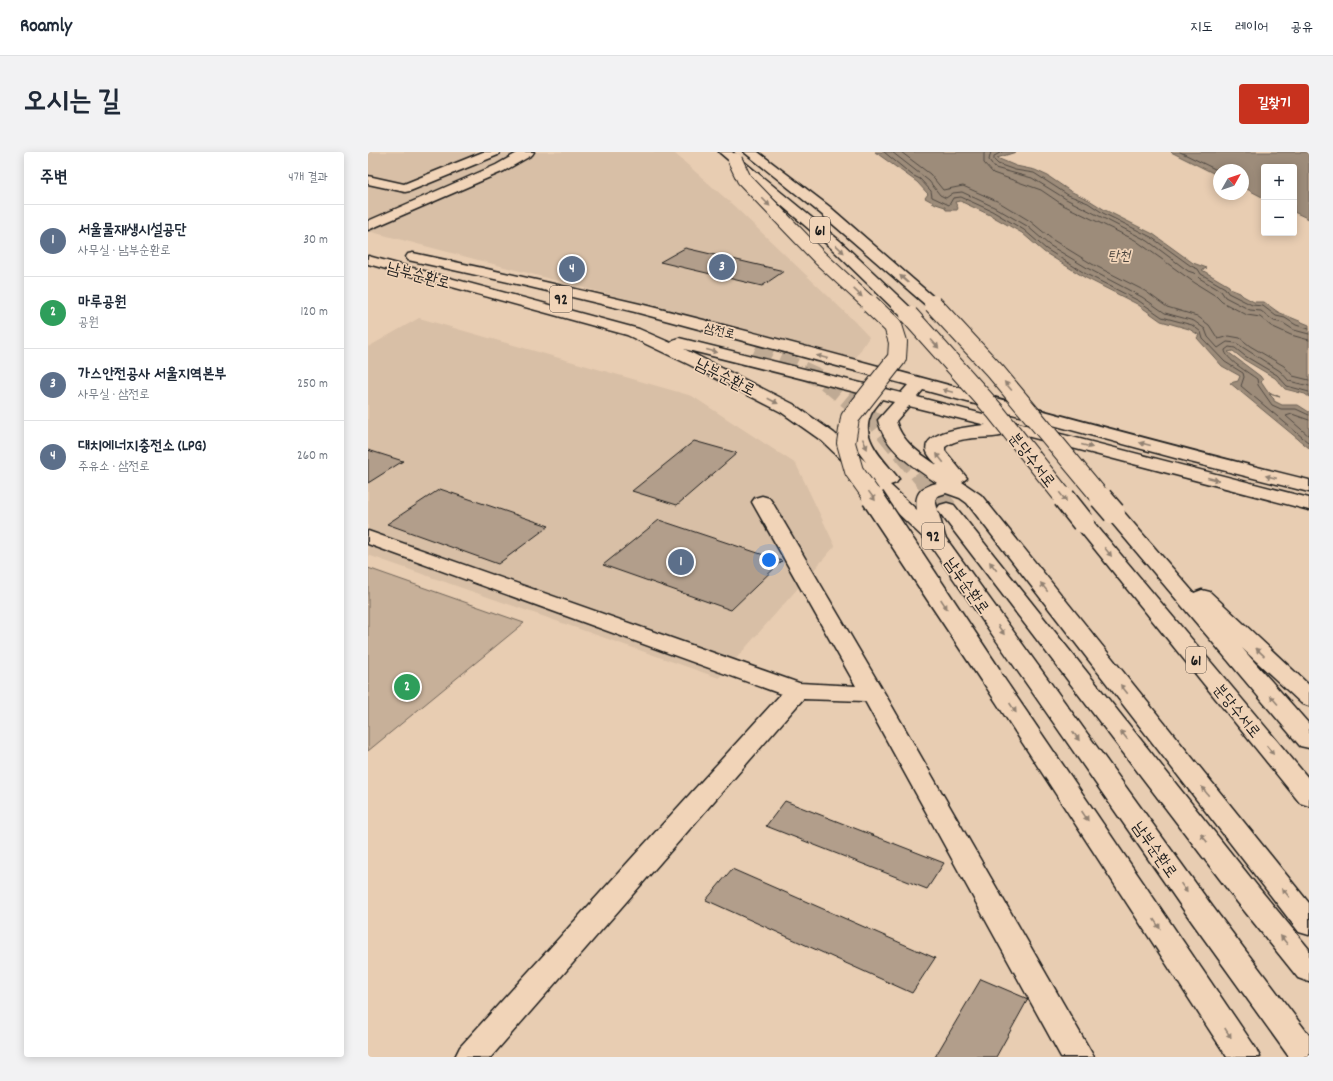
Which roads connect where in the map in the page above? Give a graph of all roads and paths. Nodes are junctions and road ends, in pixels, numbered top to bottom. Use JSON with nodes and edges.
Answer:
{"nodes":[{"id":1,"x":494,"y":152,"type":"edge"},
{"id":2,"x":528,"y":152,"type":"edge"},
{"id":3,"x":736,"y":155,"type":"edge"},
{"id":4,"x":368,"y":180,"type":"edge"},
{"id":5,"x":368,"y":226,"type":"edge"},
{"id":6,"x":405,"y":255,"type":"joint"},
{"id":7,"x":368,"y":260,"type":"edge"},
{"id":8,"x":633,"y":332,"type":"junction"},
{"id":9,"x":755,"y":349,"type":"tunnel mouth"},
{"id":10,"x":894,"y":376,"type":"junction"},
{"id":11,"x":912,"y":391,"type":"junction"},
{"id":12,"x":878,"y":392,"type":"junction"},
{"id":13,"x":1021,"y":423,"type":"junction"},
{"id":14,"x":1309,"y":486,"type":"edge"},
{"id":15,"x":974,"y":498,"type":"junction"},
{"id":16,"x":762,"y":502,"type":"dead end"},
{"id":17,"x":1309,"y":504,"type":"edge"},
{"id":18,"x":947,"y":509,"type":"tunnel mouth"},
{"id":19,"x":1114,"y":513,"type":"junction"},
{"id":20,"x":368,"y":537,"type":"edge"},
{"id":21,"x":935,"y":538,"type":"junction"},
{"id":22,"x":797,"y":692,"type":"junction"},
{"id":23,"x":873,"y":694,"type":"junction"},
{"id":24,"x":1309,"y":698,"type":"edge"},
{"id":25,"x":1309,"y":740,"type":"edge"},
{"id":26,"x":1309,"y":797,"type":"edge"},
{"id":27,"x":1309,"y":924,"type":"edge"},
{"id":28,"x":1309,"y":970,"type":"edge"},
{"id":29,"x":471,"y":1057,"type":"edge"},
{"id":30,"x":1078,"y":1057,"type":"edge"},
{"id":31,"x":1244,"y":1057,"type":"edge"},
{"id":32,"x":1307,"y":1057,"type":"edge"}],
"edges":[{"from":1,"to":4,"type":"main road"},
{"from":2,"to":5,"type":"main road"},
{"from":19,"to":3,"type":"main road","name":"분당수서로","number":"61","one_way":true,"bridge":true},
{"from":3,"to":26,"type":"main road","name":"분당수서로","number":"61","one_way":true,"bridge":true},
{"from":3,"to":31,"type":"main road","one_way":true,"bridge":true},
{"from":6,"to":9,"type":"main road","name":"남부순환로","number":"92"},
{"from":10,"to":6,"type":"main road","name":"삼전로","one_way":true},
{"from":7,"to":8,"type":"main road","name":"남부순환로","number":"92"},
{"from":8,"to":12,"type":"main road","name":"삼전로","one_way":true},
{"from":8,"to":21,"type":"main road","name":"남부순환로","number":"92","one_way":true},
{"from":10,"to":11,"type":"main road","name":"삼전로"},
{"from":10,"to":12,"type":"main road"},
{"from":11,"to":12,"type":"main road","name":"삼전로"},
{"from":11,"to":13,"type":"main road","name":"삼전로"},
{"from":11,"to":15,"type":"main road"},
{"from":12,"to":21,"type":"main road","one_way":true},
{"from":14,"to":13,"type":"main road","one_way":true},
{"from":15,"to":13,"type":"main road","one_way":true},
{"from":13,"to":17,"type":"main road","one_way":true,"bridge":true},
{"from":15,"to":21,"type":"main road"},
{"from":27,"to":15,"type":"main road","one_way":true},
{"from":16,"to":23,"type":"main road"},
{"from":28,"to":18,"type":"main road","name":"남부순환로","number":"92","one_way":true},
{"from":24,"to":19,"type":"main road","one_way":true},
{"from":25,"to":19,"type":"main road","name":"분당수서로","number":"61","one_way":true},
{"from":20,"to":22,"type":"main road"},
{"from":21,"to":32,"type":"main road","name":"남부순환로","number":"92","one_way":true},
{"from":22,"to":23,"type":"main road"},
{"from":22,"to":29,"type":"main road"},
{"from":23,"to":30,"type":"main road"}]}
